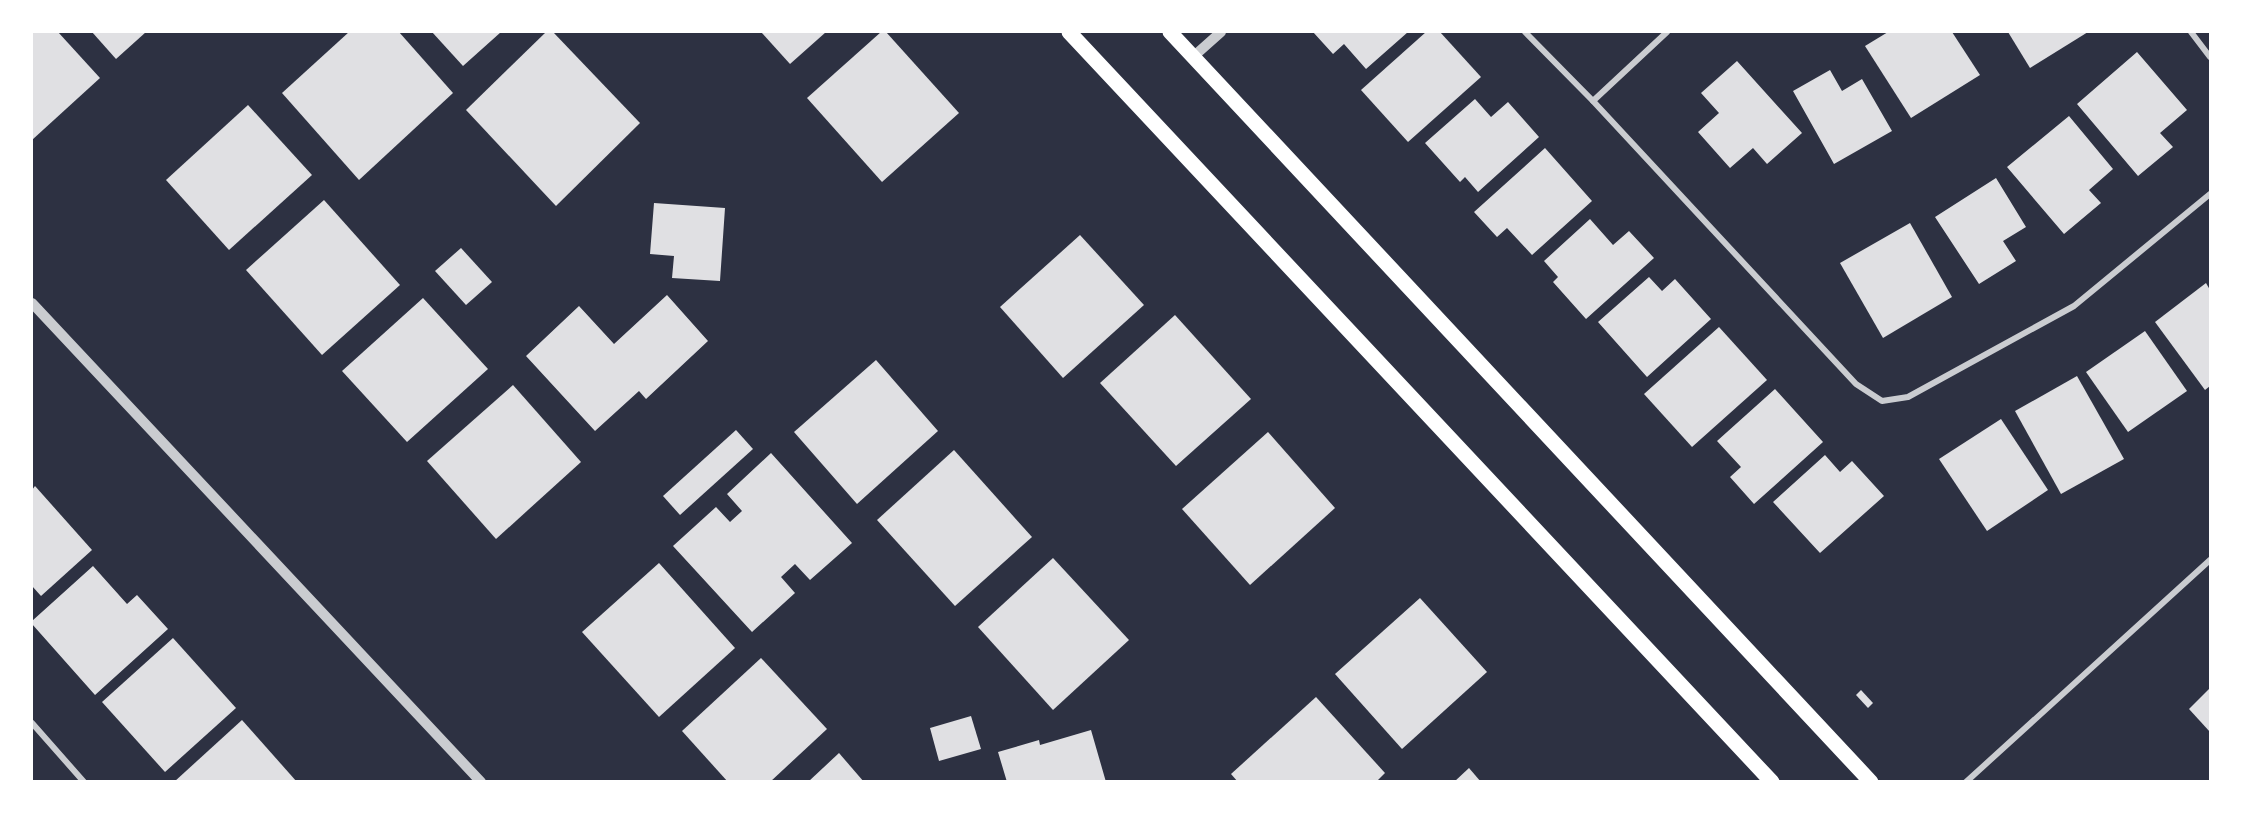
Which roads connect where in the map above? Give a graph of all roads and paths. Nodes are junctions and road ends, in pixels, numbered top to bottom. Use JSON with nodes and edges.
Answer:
{"nodes":[{"id":1,"x":1069,"y":32,"type":"edge"},
{"id":2,"x":1170,"y":32,"type":"edge"},
{"id":3,"x":1221,"y":32,"type":"edge"},
{"id":4,"x":1525,"y":32,"type":"edge"},
{"id":5,"x":1667,"y":32,"type":"edge"},
{"id":6,"x":2191,"y":32,"type":"edge"},
{"id":7,"x":1194,"y":56,"type":"junction"},
{"id":8,"x":2211,"y":57,"type":"edge"},
{"id":9,"x":1593,"y":101,"type":"junction"},
{"id":10,"x":2211,"y":194,"type":"edge"},
{"id":11,"x":32,"y":303,"type":"edge"},
{"id":12,"x":2211,"y":560,"type":"edge"},
{"id":13,"x":32,"y":723,"type":"edge"},
{"id":14,"x":84,"y":782,"type":"edge"},
{"id":15,"x":481,"y":782,"type":"edge"},
{"id":16,"x":1772,"y":782,"type":"edge"},
{"id":17,"x":1871,"y":782,"type":"edge"},
{"id":18,"x":1966,"y":782,"type":"edge"}],
"edges":[{"from":1,"to":16,"type":"main road"},
{"from":2,"to":7,"type":"main road"},
{"from":3,"to":7,"type":"street"},
{"from":4,"to":9,"type":"street"},
{"from":5,"to":9,"type":"street"},
{"from":6,"to":8,"type":"street"},
{"from":7,"to":17,"type":"main road"},
{"from":9,"to":10,"type":"street"},
{"from":11,"to":15,"type":"street"},
{"from":12,"to":18,"type":"street"},
{"from":13,"to":14,"type":"street"}]}
